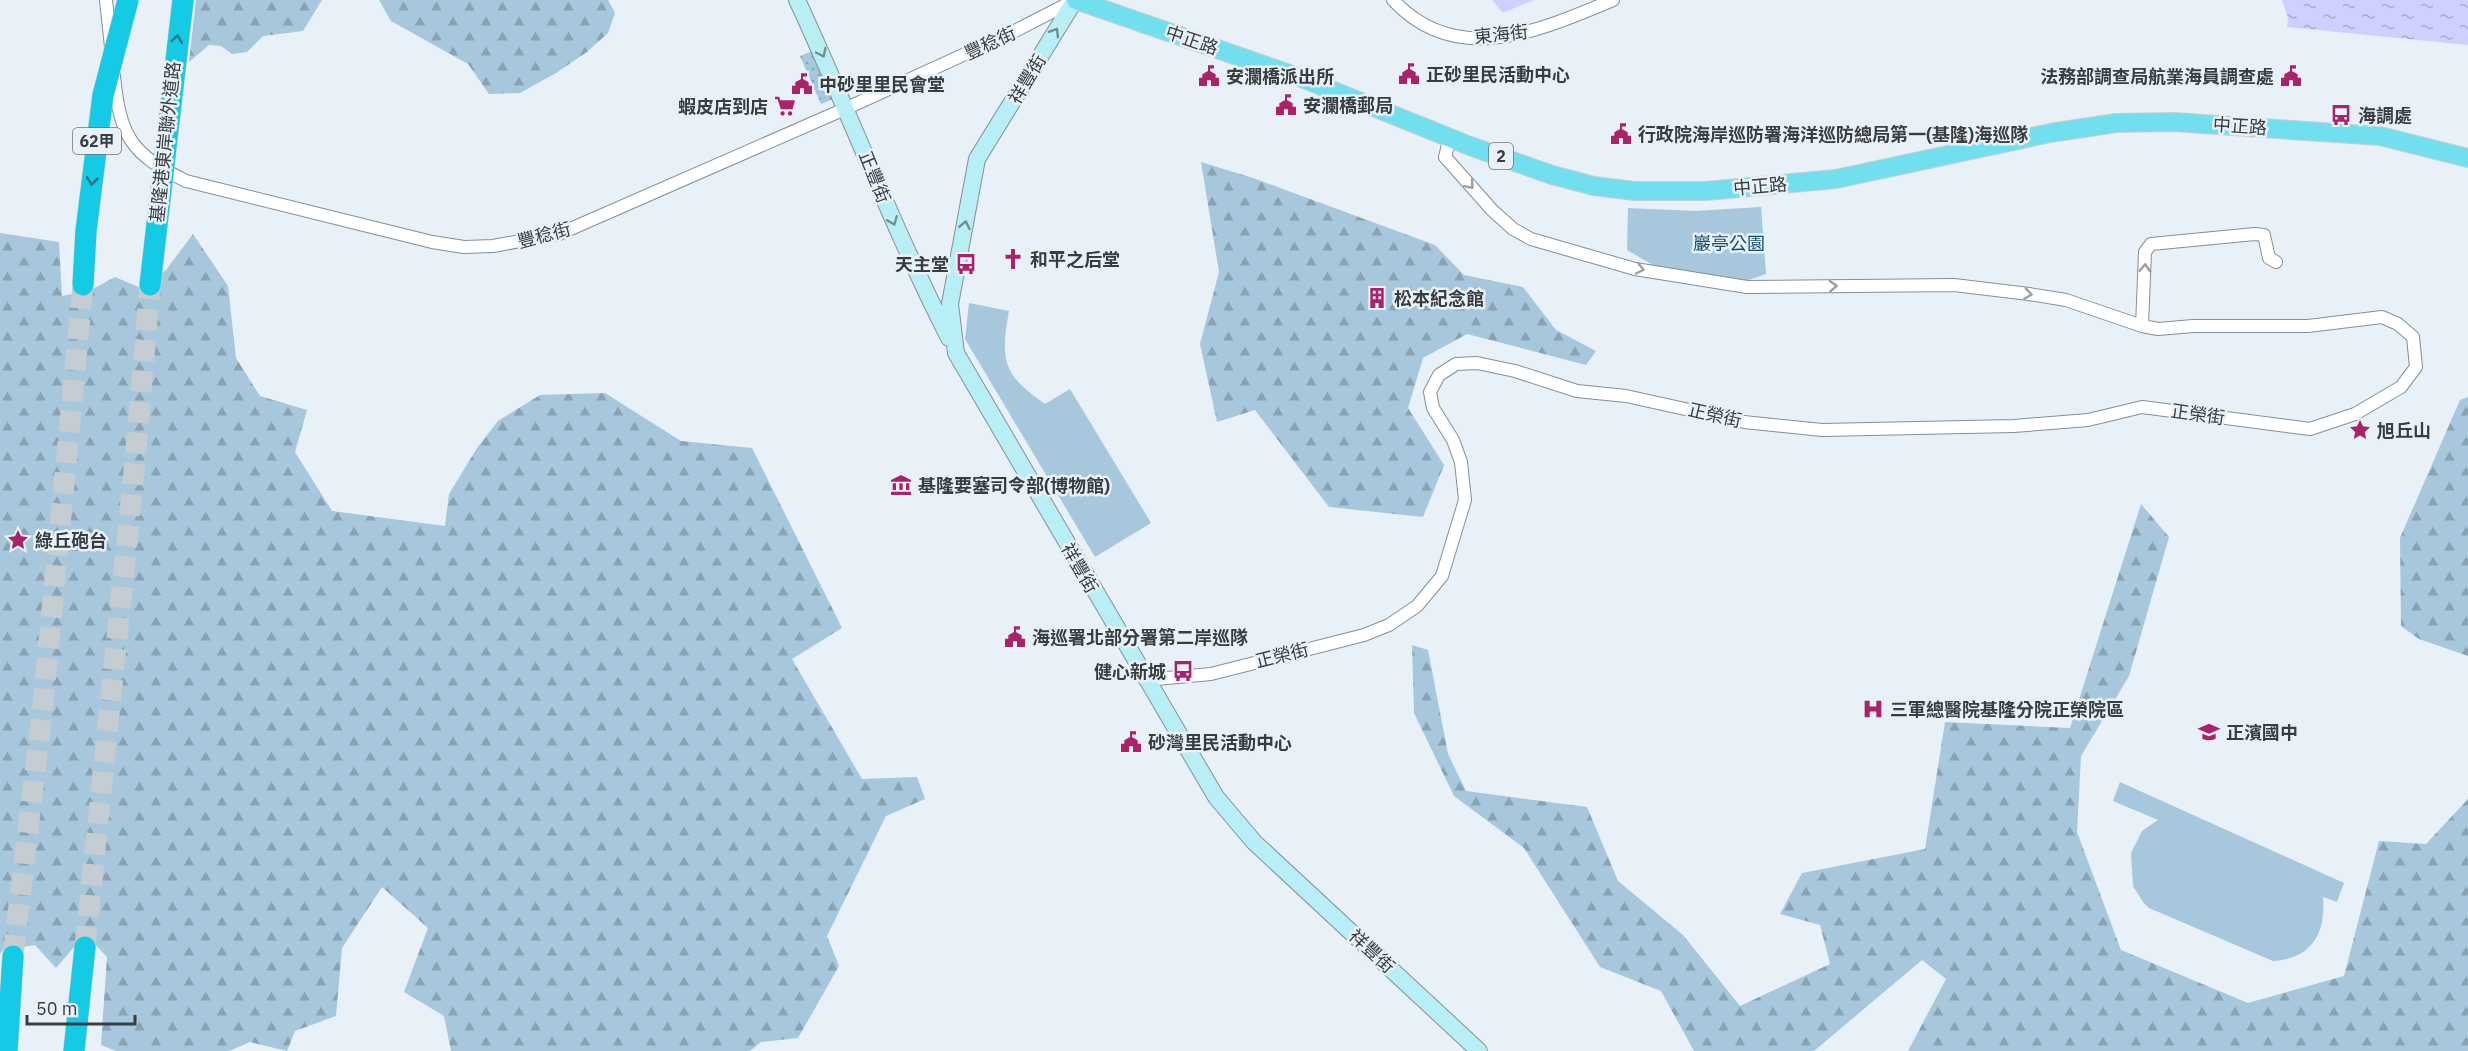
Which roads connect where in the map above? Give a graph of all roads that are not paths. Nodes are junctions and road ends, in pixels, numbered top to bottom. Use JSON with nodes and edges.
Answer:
{"nodes":[{"id":1,"x":106,"y":0,"type":"edge"},
{"id":2,"x":128,"y":0,"type":"edge"},
{"id":3,"x":183,"y":0,"type":"edge"},
{"id":4,"x":797,"y":0,"type":"edge"},
{"id":5,"x":1075,"y":0,"type":"edge"},
{"id":6,"x":1393,"y":0,"type":"edge"},
{"id":7,"x":1613,"y":0,"type":"edge"},
{"id":8,"x":847,"y":108,"type":"junction"},
{"id":9,"x":1450,"y":136,"type":"junction"},
{"id":10,"x":2468,"y":158,"type":"edge"},
{"id":11,"x":2276,"y":262,"type":"dead end"},
{"id":12,"x":953,"y":282,"type":"junction"},
{"id":13,"x":921,"y":283,"type":"junction"},
{"id":14,"x":83,"y":285,"type":"tunnel mouth"},
{"id":15,"x":150,"y":285,"type":"tunnel mouth"},
{"id":16,"x":2142,"y":326,"type":"junction"},
{"id":17,"x":956,"y":353,"type":"junction"},
{"id":18,"x":1145,"y":680,"type":"junction"},
{"id":19,"x":85,"y":947,"type":"tunnel mouth"},
{"id":20,"x":14,"y":956,"type":"tunnel mouth"},
{"id":21,"x":7,"y":1051,"type":"edge"},
{"id":22,"x":74,"y":1051,"type":"edge"},
{"id":23,"x":1479,"y":1051,"type":"edge"}],
"edges":[{"from":1,"to":8,"type":"street","name":"豐稔街"},
{"from":2,"to":14,"type":"highway","number":"62甲","one_way":true,"bridge":true},
{"from":15,"to":3,"type":"highway","name":"基隆港東岸聯外道路","one_way":true,"bridge":true},
{"from":4,"to":8,"type":"street","name":"正豐街","one_way":true},
{"from":5,"to":8,"type":"street","name":"豐稔街"},
{"from":5,"to":9,"type":"main road","name":"中正路","number":"2"},
{"from":12,"to":5,"type":"street","name":"祥豐街","one_way":true},
{"from":6,"to":7,"type":"street","name":"東海街"},
{"from":8,"to":13,"type":"street","name":"正豐街","one_way":true},
{"from":9,"to":10,"type":"main road","name":"中正路","number":"2"},
{"from":9,"to":16,"type":"street","name":"正榮街","one_way":true},
{"from":16,"to":11,"type":"street","one_way":true},
{"from":12,"to":13,"type":"street"},
{"from":12,"to":17,"type":"street","name":"祥豐街"},
{"from":13,"to":17,"type":"street","name":"正豐街"},
{"from":16,"to":18,"type":"street","name":"正榮街"},
{"from":17,"to":18,"type":"street","name":"祥豐街"},
{"from":18,"to":23,"type":"street","name":"祥豐街"},
{"from":19,"to":22,"type":"highway"},
{"from":20,"to":21,"type":"highway"}]}
